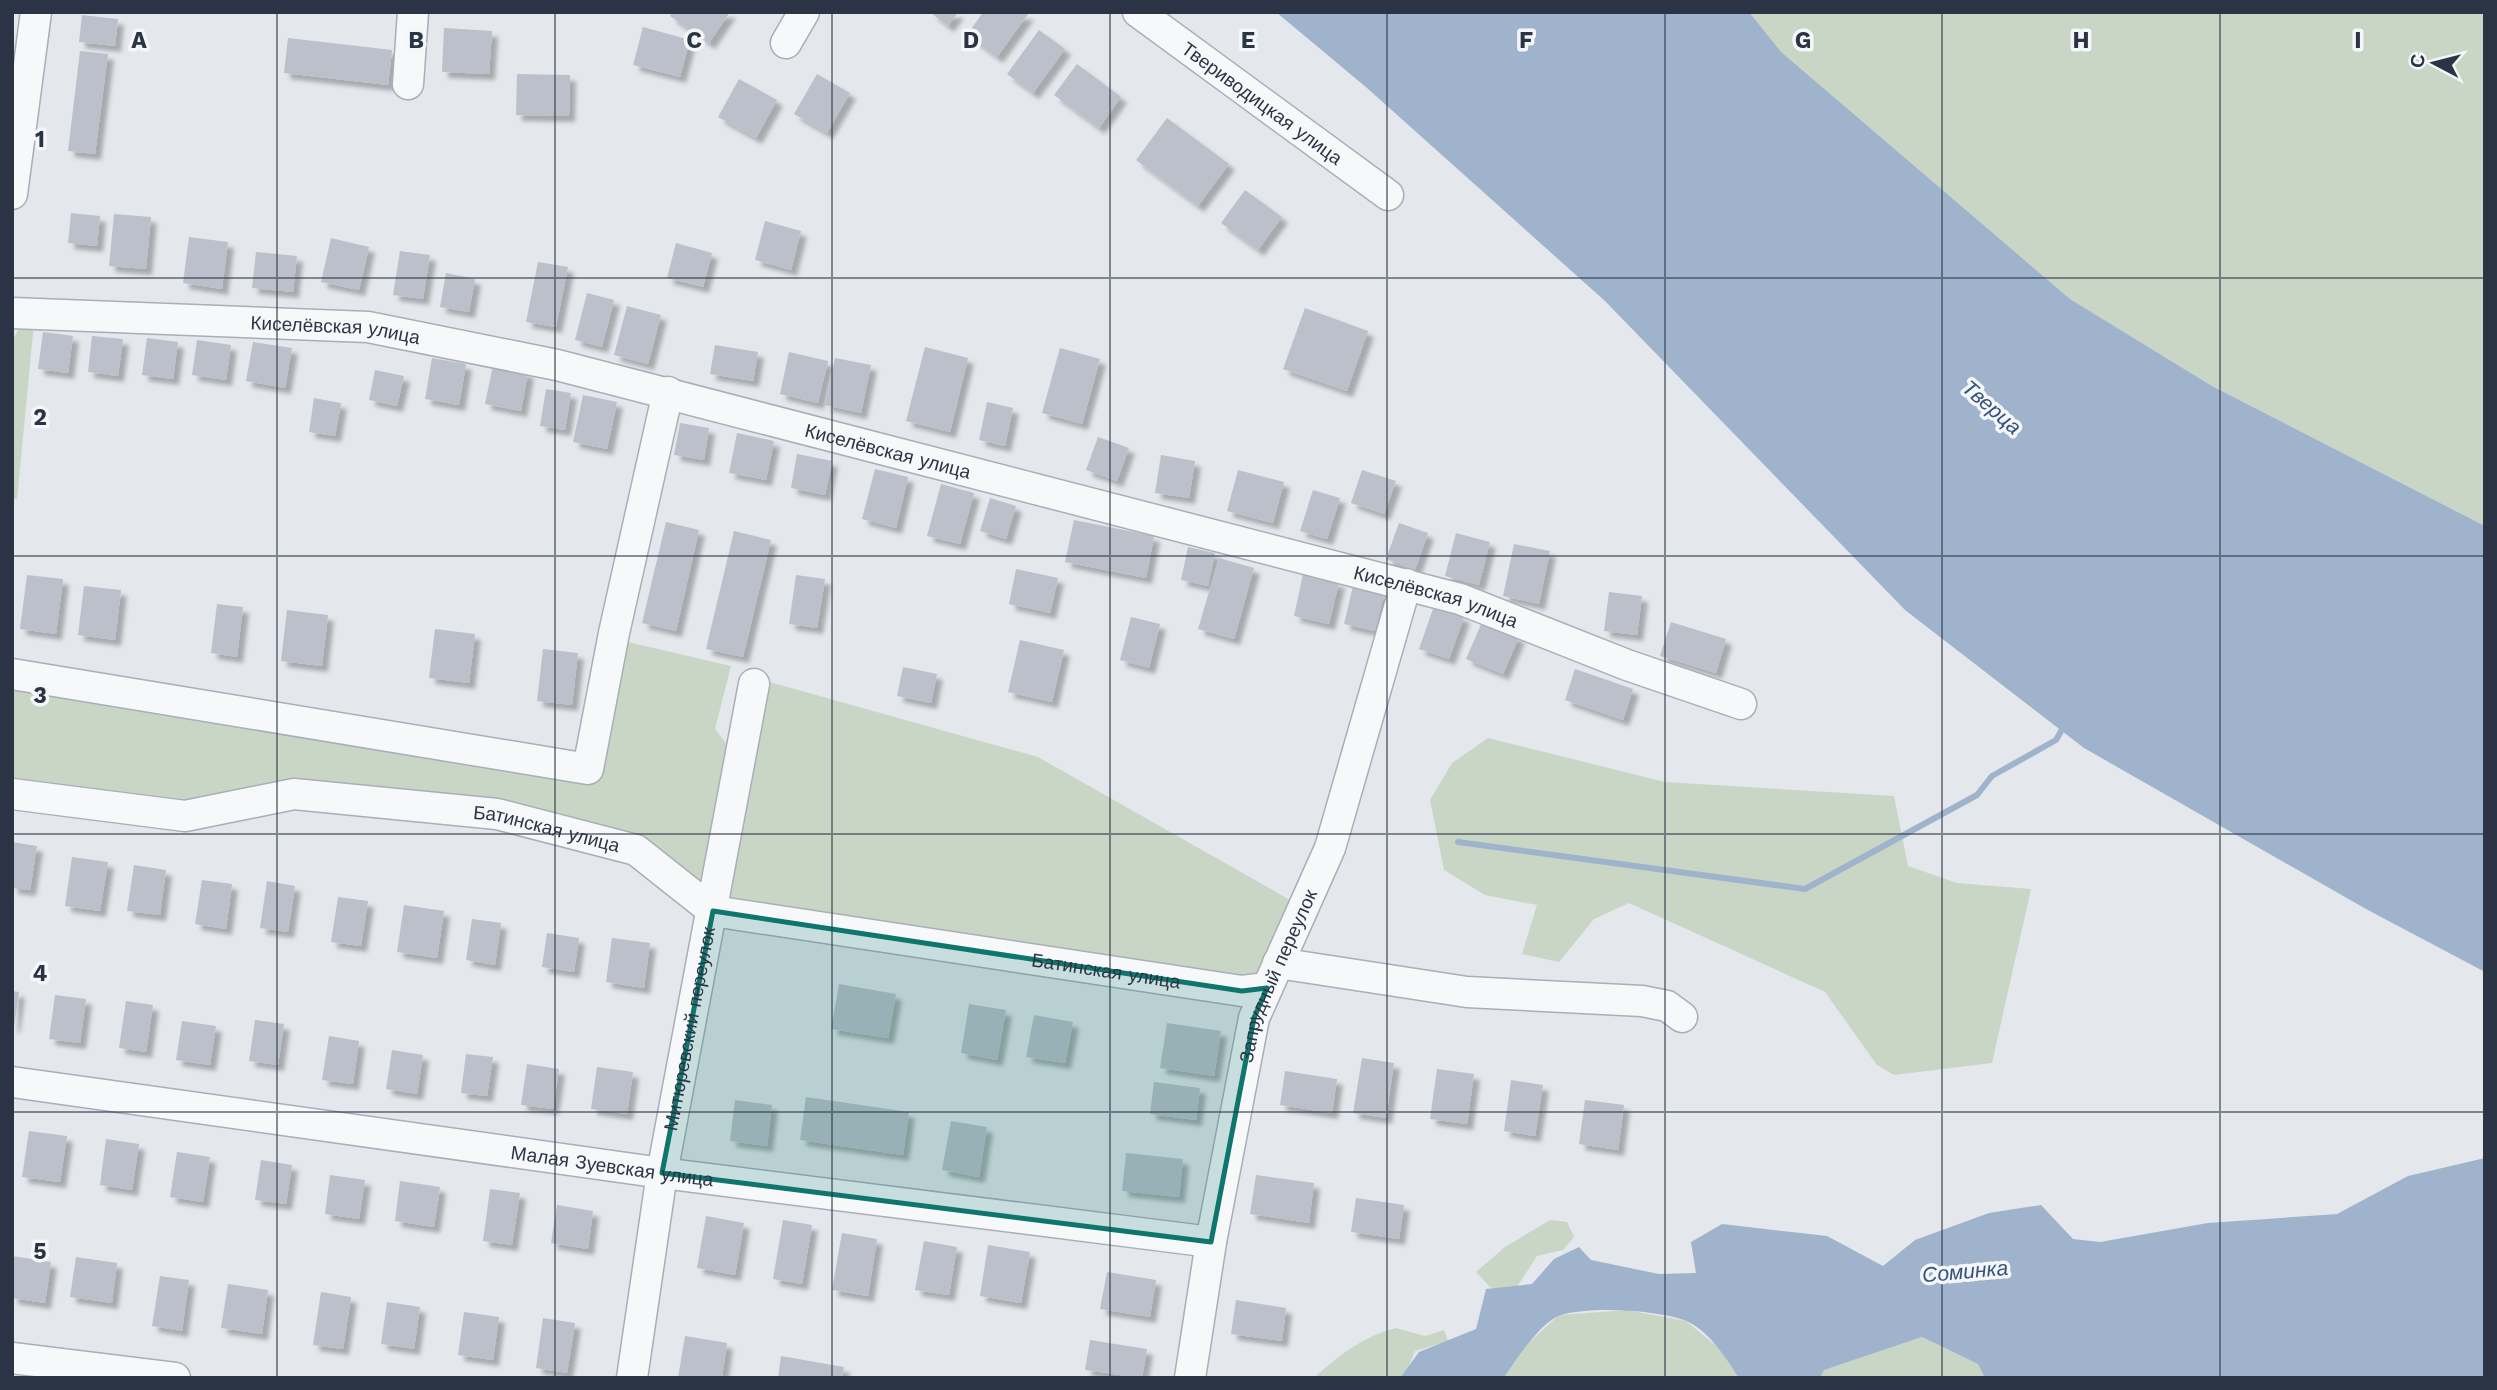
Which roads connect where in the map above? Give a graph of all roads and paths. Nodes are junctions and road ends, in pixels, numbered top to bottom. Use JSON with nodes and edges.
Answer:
{"nodes":[{"id":1,"x":36,"y":12,"type":"edge"},
{"id":2,"x":413,"y":12,"type":"edge"},
{"id":3,"x":804,"y":12,"type":"edge"},
{"id":4,"x":1138,"y":12,"type":"edge"},
{"id":5,"x":786,"y":43,"type":"dead end"},
{"id":6,"x":408,"y":84,"type":"dead end"},
{"id":7,"x":12,"y":194,"type":"edge"},
{"id":8,"x":1388,"y":195,"type":"dead end"},
{"id":9,"x":12,"y":313,"type":"edge"},
{"id":10,"x":668,"y":391,"type":"junction"},
{"id":11,"x":1406,"y":584,"type":"junction"},
{"id":12,"x":12,"y":674,"type":"edge"},
{"id":13,"x":754,"y":684,"type":"dead end"},
{"id":14,"x":1741,"y":704,"type":"dead end"},
{"id":15,"x":12,"y":794,"type":"edge"},
{"id":16,"x":713,"y":911,"type":"junction"},
{"id":17,"x":1273,"y":976,"type":"junction"},
{"id":18,"x":1682,"y":1017,"type":"dead end"},
{"id":19,"x":12,"y":1082,"type":"edge"},
{"id":20,"x":662,"y":1173,"type":"junction"},
{"id":21,"x":1211,"y":1242,"type":"junction"},
{"id":22,"x":12,"y":1358,"type":"edge"},
{"id":23,"x":175,"y":1378,"type":"edge"},
{"id":24,"x":632,"y":1378,"type":"edge"},
{"id":25,"x":1189,"y":1378,"type":"edge"}],
"edges":[{"from":1,"to":7,"type":"street"},
{"from":2,"to":6,"type":"street"},
{"from":3,"to":5,"type":"street"},
{"from":4,"to":8,"type":"street","name":"Твериводицкая улица"},
{"from":9,"to":10,"type":"street","name":"Киселёвская улица"},
{"from":10,"to":11,"type":"street","name":"Киселёвская улица"},
{"from":10,"to":12,"type":"street"},
{"from":11,"to":14,"type":"street","name":"Киселёвская улица"},
{"from":11,"to":17,"type":"street","name":"Запрудный переулок"},
{"from":13,"to":16,"type":"street","name":"Митюревский переулок"},
{"from":15,"to":16,"type":"street","name":"Батинская улица"},
{"from":16,"to":17,"type":"street","name":"Батинская улица"},
{"from":16,"to":20,"type":"street","name":"Митюревский переулок"},
{"from":17,"to":18,"type":"street","name":"Батинская улица"},
{"from":17,"to":21,"type":"street","name":"Запрудный переулок"},
{"from":19,"to":20,"type":"street","name":"Малая Зуевская улица"},
{"from":20,"to":21,"type":"street","name":"Малая Зуевская улица"},
{"from":20,"to":24,"type":"street","name":"Митюревский переулок"},
{"from":21,"to":25,"type":"street","name":"Запрудный переулок"},
{"from":22,"to":23,"type":"street"}]}
